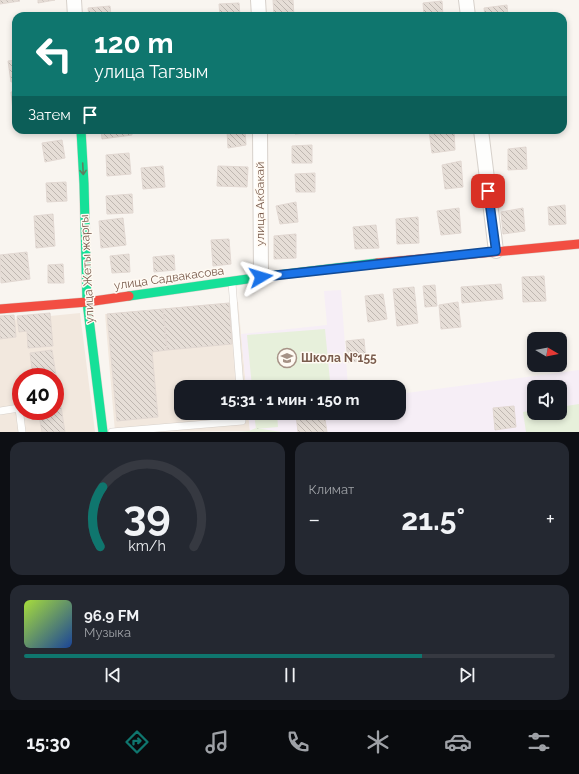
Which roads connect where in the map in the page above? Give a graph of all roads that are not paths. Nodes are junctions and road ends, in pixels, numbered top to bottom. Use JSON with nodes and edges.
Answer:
{"nodes":[{"id":1,"x":74,"y":0,"type":"edge"},
{"id":2,"x":258,"y":0,"type":"edge"},
{"id":3,"x":466,"y":0,"type":"edge"},
{"id":4,"x":75,"y":12,"type":"edge"},
{"id":5,"x":259,"y":12,"type":"edge"},
{"id":6,"x":468,"y":12,"type":"edge"},
{"id":7,"x":81,"y":134,"type":"edge"},
{"id":8,"x":260,"y":134,"type":"edge"},
{"id":9,"x":482,"y":134,"type":"edge"},
{"id":10,"x":579,"y":244,"type":"edge"},
{"id":11,"x":496,"y":251,"type":"junction"},
{"id":12,"x":261,"y":277,"type":"junction"},
{"id":13,"x":232,"y":281,"type":"junction"},
{"id":14,"x":87,"y":302,"type":"junction"},
{"id":15,"x":0,"y":309,"type":"edge"},
{"id":16,"x":239,"y":380,"type":"edge"},
{"id":17,"x":0,"y":411,"type":"edge"},
{"id":18,"x":242,"y":420,"type":"edge"},
{"id":19,"x":22,"y":432,"type":"edge"},
{"id":20,"x":103,"y":432,"type":"edge"},
{"id":21,"x":112,"y":432,"type":"edge"}],
"edges":[{"from":1,"to":4,"type":"street"},
{"from":2,"to":5,"type":"street"},
{"from":3,"to":6,"type":"street"},
{"from":7,"to":14,"type":"street","name":"улица Жеты жаргы","one_way":true},
{"from":8,"to":12,"type":"street","name":"улица Акбакай"},
{"from":9,"to":11,"type":"street"},
{"from":10,"to":11,"type":"street","name":"улица Садвакасова"},
{"from":11,"to":12,"type":"street","name":"улица Садвакасова"},
{"from":12,"to":13,"type":"street","name":"улица Садвакасова"},
{"from":13,"to":14,"type":"street","name":"улица Садвакасова"},
{"from":13,"to":16,"type":"lane"},
{"from":14,"to":15,"type":"street","name":"улица Садвакасова"},
{"from":14,"to":20,"type":"street","name":"улица Жеты жаргы"},
{"from":17,"to":19,"type":"lane"},
{"from":18,"to":21,"type":"lane"}]}
